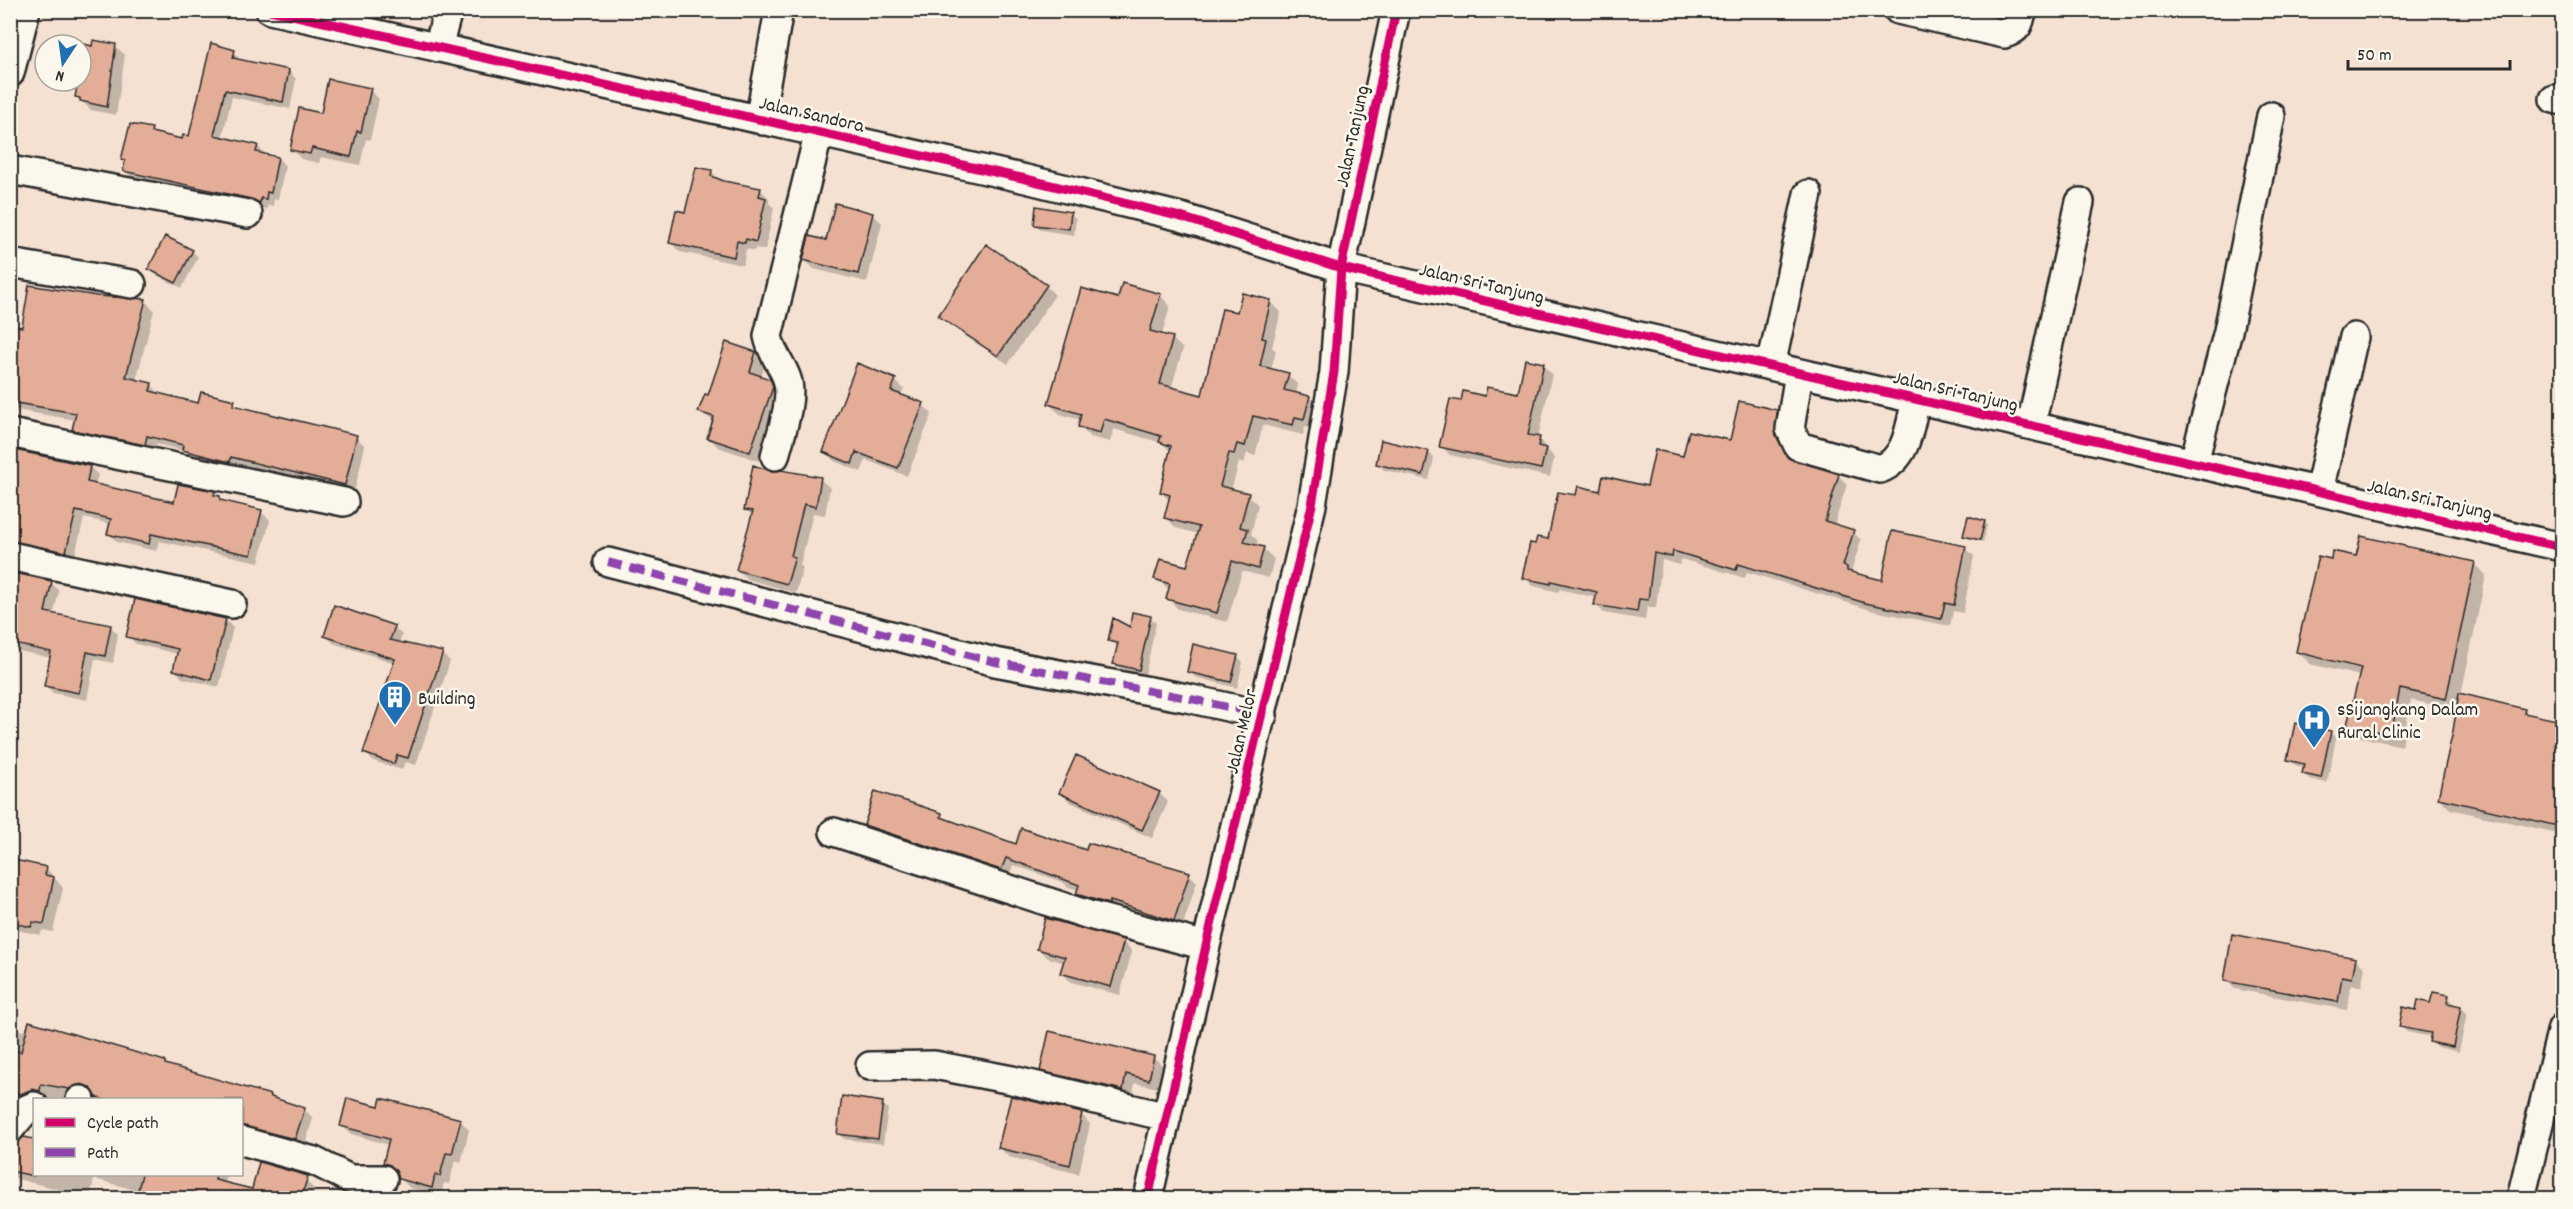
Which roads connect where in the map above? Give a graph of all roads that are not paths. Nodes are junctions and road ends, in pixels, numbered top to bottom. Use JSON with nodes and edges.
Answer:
{"nodes":[{"id":1,"x":26,"y":10,"type":"edge"},
{"id":2,"x":270,"y":10,"type":"edge"},
{"id":3,"x":779,"y":10,"type":"edge"},
{"id":4,"x":1396,"y":10,"type":"edge"},
{"id":5,"x":1898,"y":10,"type":"edge"},
{"id":6,"x":2022,"y":10,"type":"edge"},
{"id":7,"x":358,"y":19,"type":"edge"},
{"id":8,"x":443,"y":31,"type":"edge"},
{"id":9,"x":10,"y":73,"type":"edge"},
{"id":10,"x":763,"y":113,"type":"junction"},
{"id":11,"x":2271,"y":116,"type":"dead end"},
{"id":12,"x":819,"y":132,"type":"junction"},
{"id":13,"x":10,"y":170,"type":"edge"},
{"id":14,"x":1808,"y":194,"type":"dead end"},
{"id":15,"x":2080,"y":202,"type":"dead end"},
{"id":16,"x":248,"y":214,"type":"dead end"},
{"id":17,"x":10,"y":263,"type":"edge"},
{"id":18,"x":1341,"y":268,"type":"junction"},
{"id":19,"x":132,"y":284,"type":"dead end"},
{"id":20,"x":2354,"y":337,"type":"dead end"},
{"id":21,"x":1775,"y":348,"type":"junction"},
{"id":22,"x":1799,"y":373,"type":"junction"},
{"id":23,"x":1916,"y":399,"type":"junction"},
{"id":24,"x":2031,"y":426,"type":"junction"},
{"id":25,"x":10,"y":433,"type":"edge"},
{"id":26,"x":776,"y":456,"type":"dead end"},
{"id":27,"x":2194,"y":462,"type":"junction"},
{"id":28,"x":2319,"y":491,"type":"junction"},
{"id":29,"x":344,"y":502,"type":"dead end"},
{"id":30,"x":2562,"y":546,"type":"edge"},
{"id":31,"x":10,"y":556,"type":"edge"},
{"id":32,"x":608,"y":562,"type":"dead end"},
{"id":33,"x":232,"y":604,"type":"dead end"},
{"id":34,"x":1263,"y":715,"type":"junction"},
{"id":35,"x":834,"y":832,"type":"dead end"},
{"id":36,"x":1206,"y":946,"type":"junction"},
{"id":37,"x":2562,"y":1028,"type":"edge"},
{"id":38,"x":870,"y":1066,"type":"dead end"},
{"id":39,"x":33,"y":1106,"type":"edge"},
{"id":40,"x":1167,"y":1117,"type":"junction"},
{"id":41,"x":10,"y":1129,"type":"edge"},
{"id":42,"x":243,"y":1141,"type":"edge"},
{"id":43,"x":382,"y":1179,"type":"dead end"},
{"id":44,"x":1148,"y":1198,"type":"edge"},
{"id":45,"x":2521,"y":1198,"type":"edge"}],
"edges":[{"from":1,"to":9,"type":"street"},
{"from":2,"to":7,"type":"street","name":"Jalan Sandora"},
{"from":3,"to":10,"type":"street"},
{"from":4,"to":18,"type":"street","name":"Jalan Tanjung"},
{"from":5,"to":6,"type":"street"},
{"from":7,"to":8,"type":"street","name":"Jalan Sandora"},
{"from":8,"to":10,"type":"street","name":"Jalan Sandora"},
{"from":10,"to":12,"type":"street","name":"Jalan Sandora"},
{"from":11,"to":27,"type":"street"},
{"from":12,"to":18,"type":"street","name":"Jalan Sandora"},
{"from":12,"to":26,"type":"street"},
{"from":13,"to":16,"type":"street"},
{"from":14,"to":21,"type":"street"},
{"from":15,"to":24,"type":"street"},
{"from":17,"to":19,"type":"street"},
{"from":18,"to":21,"type":"street","name":"Jalan Sri Tanjung"},
{"from":18,"to":34,"type":"street","name":"Jalan Melor"},
{"from":20,"to":28,"type":"street"},
{"from":21,"to":22,"type":"street","name":"Jalan Sri Tanjung"},
{"from":22,"to":23,"type":"street","name":"Jalan Sri Tanjung"},
{"from":22,"to":23,"type":"street"},
{"from":23,"to":24,"type":"street","name":"Jalan Sri Tanjung"},
{"from":24,"to":27,"type":"street","name":"Jalan Sri Tanjung"},
{"from":25,"to":29,"type":"street"},
{"from":27,"to":28,"type":"street","name":"Jalan Sri Tanjung"},
{"from":28,"to":30,"type":"street","name":"Jalan Sri Tanjung"},
{"from":31,"to":33,"type":"street"},
{"from":32,"to":34,"type":"street"},
{"from":34,"to":36,"type":"street","name":"Jalan Melor"},
{"from":35,"to":36,"type":"street"},
{"from":36,"to":40,"type":"street","name":"Jalan Melor"},
{"from":37,"to":45,"type":"street"},
{"from":38,"to":40,"type":"street"},
{"from":39,"to":41,"type":"street"},
{"from":40,"to":44,"type":"street","name":"Jalan Melor"},
{"from":42,"to":43,"type":"street"}]}
